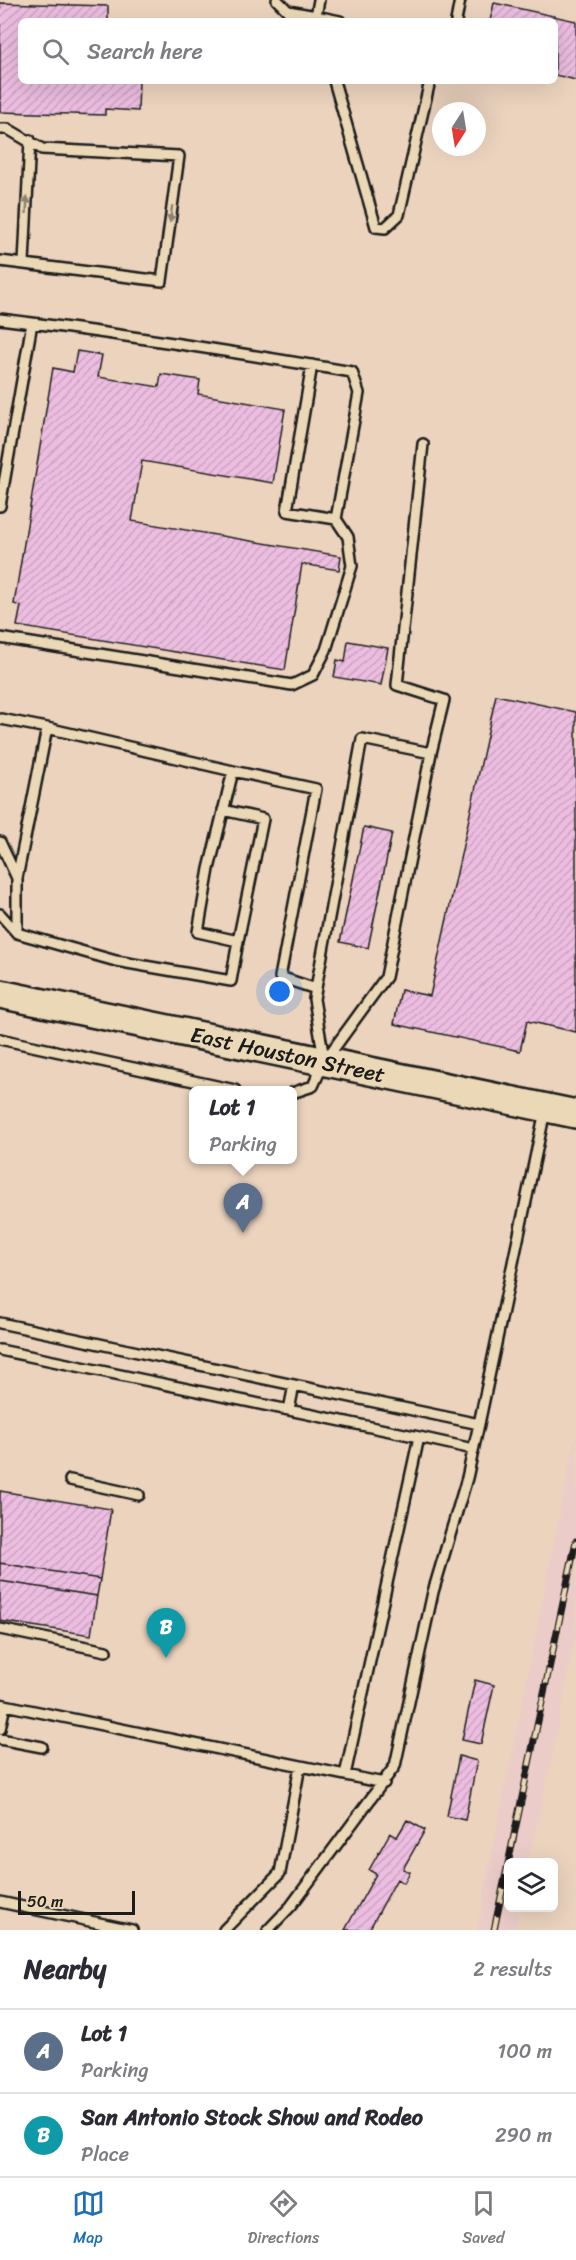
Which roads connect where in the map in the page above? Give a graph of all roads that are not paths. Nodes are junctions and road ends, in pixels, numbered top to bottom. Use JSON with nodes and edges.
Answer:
{"nodes":[{"id":1,"x":278,"y":0,"type":"edge"},
{"id":2,"x":319,"y":0,"type":"edge"},
{"id":3,"x":460,"y":0,"type":"edge"},
{"id":4,"x":312,"y":18,"type":"edge"},
{"id":5,"x":316,"y":18,"type":"edge"},
{"id":6,"x":457,"y":18,"type":"edge"},
{"id":7,"x":335,"y":84,"type":"edge"},
{"id":8,"x":429,"y":84,"type":"edge"},
{"id":9,"x":0,"y":129,"type":"edge"},
{"id":10,"x":30,"y":140,"type":"junction"},
{"id":11,"x":0,"y":261,"type":"edge"},
{"id":12,"x":24,"y":263,"type":"junction"},
{"id":13,"x":0,"y":319,"type":"edge"},
{"id":14,"x":32,"y":323,"type":"junction"},
{"id":15,"x":312,"y":365,"type":"junction"},
{"id":16,"x":423,"y":444,"type":"dead end"},
{"id":17,"x":0,"y":506,"type":"edge"},
{"id":18,"x":336,"y":519,"type":"junction"},
{"id":19,"x":0,"y":638,"type":"edge"},
{"id":20,"x":0,"y":721,"type":"edge"},
{"id":21,"x":46,"y":728,"type":"junction"},
{"id":22,"x":431,"y":753,"type":"junction"},
{"id":23,"x":233,"y":771,"type":"junction"},
{"id":24,"x":223,"y":810,"type":"junction"},
{"id":25,"x":0,"y":842,"type":"edge"},
{"id":26,"x":17,"y":878,"type":"junction"},
{"id":27,"x":0,"y":914,"type":"edge"},
{"id":28,"x":17,"y":933,"type":"junction"},
{"id":29,"x":238,"y":941,"type":"junction"},
{"id":30,"x":316,"y":989,"type":"junction"},
{"id":31,"x":3,"y":993,"type":"edge"},
{"id":32,"x":0,"y":1039,"type":"edge"},
{"id":33,"x":324,"y":1062,"type":"junction"},
{"id":34,"x":217,"y":1086,"type":"edge"},
{"id":35,"x":297,"y":1091,"type":"edge"},
{"id":36,"x":545,"y":1108,"type":"junction"},
{"id":37,"x":576,"y":1114,"type":"edge"},
{"id":38,"x":0,"y":1323,"type":"edge"},
{"id":39,"x":0,"y":1350,"type":"edge"},
{"id":40,"x":294,"y":1385,"type":"junction"},
{"id":41,"x":289,"y":1410,"type":"junction"},
{"id":42,"x":479,"y":1424,"type":"junction"},
{"id":43,"x":419,"y":1437,"type":"junction"},
{"id":44,"x":473,"y":1449,"type":"junction"},
{"id":45,"x":70,"y":1480,"type":"dead end"},
{"id":46,"x":139,"y":1495,"type":"dead end"},
{"id":47,"x":0,"y":1629,"type":"edge"},
{"id":48,"x":106,"y":1651,"type":"dead end"},
{"id":49,"x":3,"y":1704,"type":"edge"},
{"id":50,"x":0,"y":1729,"type":"edge"},
{"id":51,"x":0,"y":1738,"type":"edge"},
{"id":52,"x":42,"y":1747,"type":"dead end"},
{"id":53,"x":300,"y":1766,"type":"junction"},
{"id":54,"x":345,"y":1775,"type":"junction"},
{"id":55,"x":384,"y":1783,"type":"junction"},
{"id":56,"x":0,"y":1902,"type":"edge"},
{"id":57,"x":132,"y":1930,"type":"edge"},
{"id":58,"x":224,"y":1930,"type":"edge"},
{"id":59,"x":268,"y":1930,"type":"edge"}],
"edges":[{"from":1,"to":4,"type":"lane"},
{"from":2,"to":5,"type":"lane"},
{"from":3,"to":6,"type":"lane"},
{"from":7,"to":8,"type":"lane"},
{"from":9,"to":10,"type":"lane"},
{"from":12,"to":10,"type":"lane","one_way":true},
{"from":10,"to":12,"type":"lane","one_way":true},
{"from":11,"to":12,"type":"lane"},
{"from":13,"to":14,"type":"lane"},
{"from":14,"to":15,"type":"lane"},
{"from":14,"to":17,"type":"lane"},
{"from":15,"to":18,"type":"lane"},
{"from":15,"to":18,"type":"lane"},
{"from":16,"to":22,"type":"lane"},
{"from":18,"to":19,"type":"lane"},
{"from":20,"to":21,"type":"lane"},
{"from":21,"to":23,"type":"lane"},
{"from":21,"to":26,"type":"lane"},
{"from":22,"to":30,"type":"lane"},
{"from":22,"to":33,"type":"lane"},
{"from":23,"to":24,"type":"lane"},
{"from":23,"to":30,"type":"lane"},
{"from":24,"to":29,"type":"lane"},
{"from":24,"to":29,"type":"lane"},
{"from":25,"to":26,"type":"lane"},
{"from":26,"to":28,"type":"lane"},
{"from":27,"to":28,"type":"lane"},
{"from":28,"to":29,"type":"lane"},
{"from":30,"to":33,"type":"lane"},
{"from":31,"to":33,"type":"main road","name":"East Houston Street"},
{"from":32,"to":34,"type":"lane"},
{"from":33,"to":35,"type":"lane"},
{"from":33,"to":36,"type":"main road","name":"East Houston Street"},
{"from":36,"to":37,"type":"main road","name":"East Houston Street"},
{"from":36,"to":42,"type":"lane"},
{"from":38,"to":40,"type":"lane"},
{"from":39,"to":41,"type":"lane"},
{"from":40,"to":41,"type":"lane"},
{"from":40,"to":42,"type":"lane"},
{"from":41,"to":43,"type":"lane"},
{"from":42,"to":44,"type":"lane"},
{"from":43,"to":44,"type":"lane"},
{"from":43,"to":54,"type":"lane"},
{"from":44,"to":55,"type":"lane"},
{"from":45,"to":46,"type":"lane"},
{"from":47,"to":48,"type":"lane"},
{"from":49,"to":50,"type":"lane"},
{"from":49,"to":53,"type":"lane"},
{"from":51,"to":52,"type":"lane"},
{"from":53,"to":54,"type":"lane"},
{"from":53,"to":58,"type":"lane"},
{"from":54,"to":55,"type":"lane"},
{"from":55,"to":59,"type":"lane"},
{"from":56,"to":57,"type":"lane"}]}
